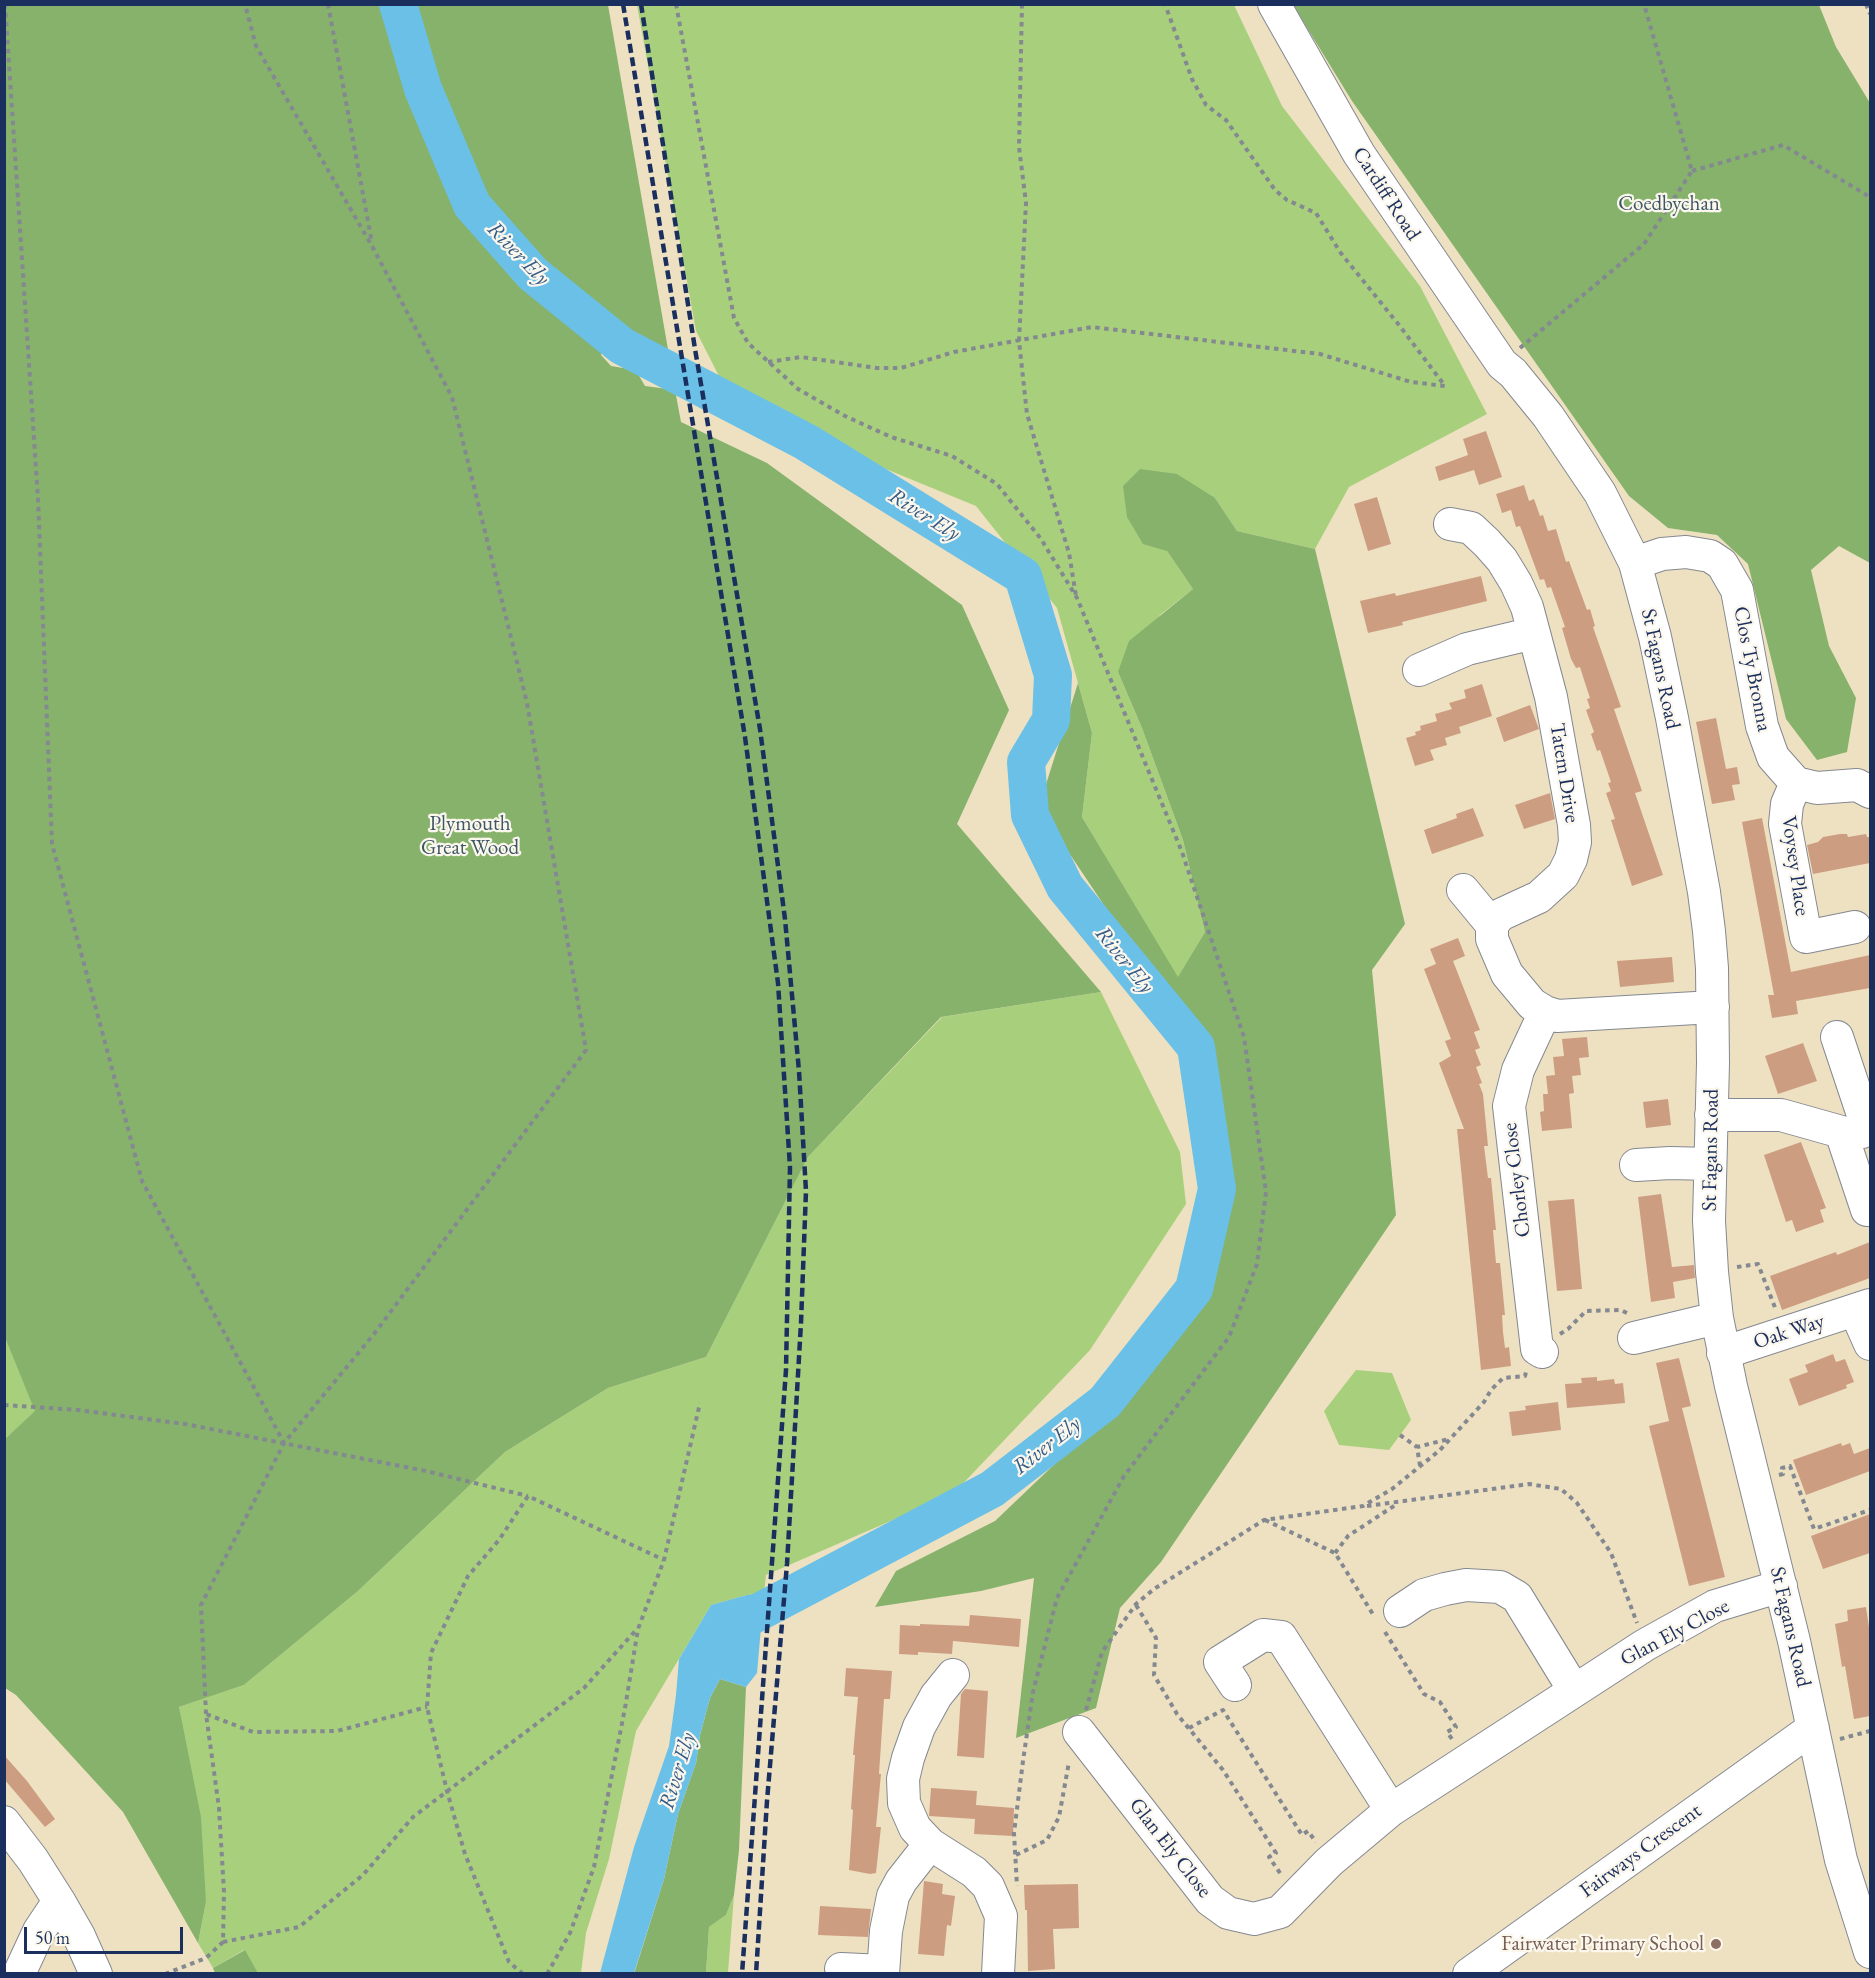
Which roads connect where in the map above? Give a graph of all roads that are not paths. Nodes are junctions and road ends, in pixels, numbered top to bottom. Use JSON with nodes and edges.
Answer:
{"nodes":[{"id":1,"x":1274,"y":4,"type":"edge"},
{"id":2,"x":1507,"y":369,"type":"joint"},
{"id":3,"x":1450,"y":524,"type":"dead end"},
{"id":4,"x":1635,"y":563,"type":"junction"},
{"id":5,"x":1534,"y":633,"type":"junction"},
{"id":6,"x":1419,"y":670,"type":"dead end"},
{"id":7,"x":1796,"y":783,"type":"junction"},
{"id":8,"x":1870,"y":792,"type":"edge"},
{"id":9,"x":1463,"y":890,"type":"dead end"},
{"id":10,"x":1492,"y":925,"type":"junction"},
{"id":11,"x":1855,"y":927,"type":"dead end"},
{"id":12,"x":1713,"y":1007,"type":"junction"},
{"id":13,"x":1545,"y":1012,"type":"junction"},
{"id":14,"x":1837,"y":1037,"type":"dead end"},
{"id":15,"x":1711,"y":1115,"type":"junction"},
{"id":16,"x":1860,"y":1130,"type":"edge"},
{"id":17,"x":1710,"y":1164,"type":"junction"},
{"id":18,"x":1636,"y":1166,"type":"dead end"},
{"id":19,"x":1867,"y":1210,"type":"dead end"},
{"id":20,"x":1863,"y":1308,"type":"edge"},
{"id":21,"x":1717,"y":1318,"type":"junction"},
{"id":22,"x":1634,"y":1327,"type":"road end"},
{"id":23,"x":1870,"y":1344,"type":"edge"},
{"id":24,"x":1539,"y":1351,"type":"road end"},
{"id":25,"x":1723,"y":1353,"type":"junction"},
{"id":26,"x":1781,"y":1586,"type":"junction"},
{"id":27,"x":1401,"y":1611,"type":"dead end"},
{"id":28,"x":953,"y":1675,"type":"dead end"},
{"id":29,"x":1235,"y":1685,"type":"dead end"},
{"id":30,"x":1574,"y":1690,"type":"junction"},
{"id":31,"x":1813,"y":1728,"type":"junction"},
{"id":32,"x":1079,"y":1732,"type":"road end"},
{"id":33,"x":1391,"y":1810,"type":"junction"},
{"id":34,"x":4,"y":1822,"type":"edge"},
{"id":35,"x":930,"y":1844,"type":"junction"},
{"id":36,"x":59,"y":1901,"type":"junction"},
{"id":37,"x":1870,"y":1952,"type":"edge"},
{"id":38,"x":841,"y":1969,"type":"dead end"},
{"id":39,"x":883,"y":1972,"type":"edge"},
{"id":40,"x":19,"y":1974,"type":"edge"},
{"id":41,"x":96,"y":1974,"type":"edge"},
{"id":42,"x":998,"y":1974,"type":"edge"},
{"id":43,"x":1469,"y":1974,"type":"edge"}],
"edges":[{"from":1,"to":2,"type":"street","name":"Cardiff Road"},
{"from":2,"to":4,"type":"street","name":"St Fagans Road"},
{"from":3,"to":5,"type":"street","name":"Tatem Drive"},
{"from":4,"to":7,"type":"street","name":"Clos Ty Bronna"},
{"from":4,"to":12,"type":"street","name":"St Fagans Road"},
{"from":5,"to":6,"type":"street"},
{"from":5,"to":10,"type":"street","name":"Tatem Drive"},
{"from":7,"to":8,"type":"street"},
{"from":7,"to":11,"type":"street","name":"Voysey Place"},
{"from":9,"to":10,"type":"street"},
{"from":10,"to":13,"type":"street"},
{"from":12,"to":13,"type":"street"},
{"from":12,"to":15,"type":"street","name":"St Fagans Road"},
{"from":13,"to":24,"type":"street","name":"Chorley Close"},
{"from":14,"to":16,"type":"street"},
{"from":15,"to":16,"type":"street"},
{"from":15,"to":17,"type":"street","name":"St Fagans Road"},
{"from":16,"to":19,"type":"street"},
{"from":17,"to":18,"type":"street"},
{"from":17,"to":21,"type":"street","name":"St Fagans Road"},
{"from":20,"to":23,"type":"street","name":"Oak Way"},
{"from":20,"to":25,"type":"street","name":"Oak Way"},
{"from":21,"to":22,"type":"street"},
{"from":21,"to":25,"type":"street","name":"St Fagans Road"},
{"from":25,"to":26,"type":"street","name":"St Fagans Road"},
{"from":26,"to":30,"type":"street","name":"Glan Ely Close"},
{"from":26,"to":31,"type":"street","name":"St Fagans Road"},
{"from":27,"to":30,"type":"street"},
{"from":28,"to":35,"type":"street"},
{"from":29,"to":33,"type":"street"},
{"from":30,"to":33,"type":"street","name":"Glan Ely Close"},
{"from":31,"to":37,"type":"street","name":"St Fagans Road"},
{"from":31,"to":43,"type":"street","name":"Fairways Crescent"},
{"from":32,"to":33,"type":"street","name":"Glan Ely Close"},
{"from":34,"to":36,"type":"street"},
{"from":35,"to":39,"type":"street"},
{"from":35,"to":42,"type":"street"},
{"from":36,"to":40,"type":"street"},
{"from":36,"to":41,"type":"street"},
{"from":38,"to":39,"type":"street"}]}
